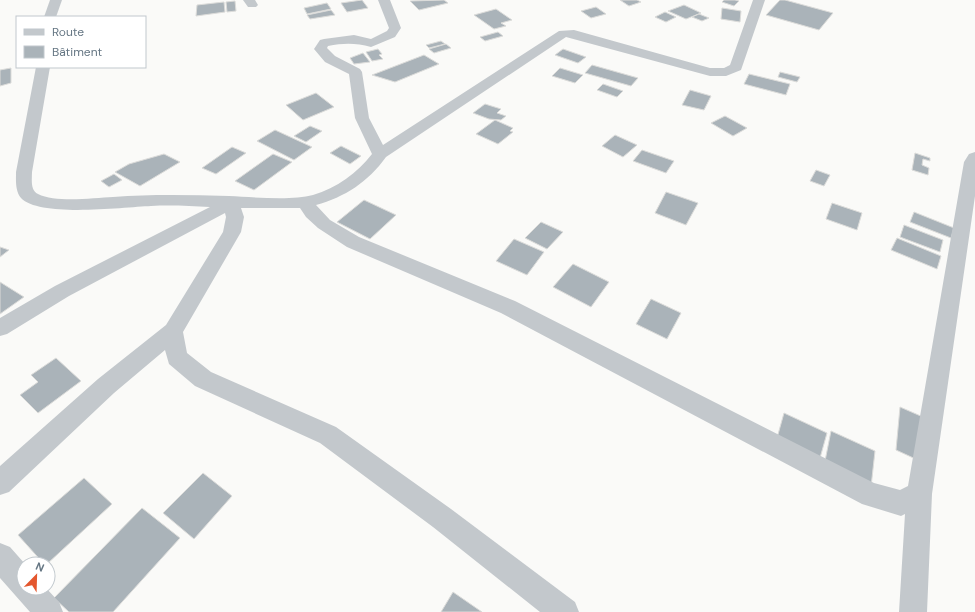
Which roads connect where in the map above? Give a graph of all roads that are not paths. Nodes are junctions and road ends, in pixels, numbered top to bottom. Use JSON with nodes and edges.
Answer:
{"nodes":[{"id":1,"x":56,"y":0,"type":"edge"},
{"id":2,"x":384,"y":0,"type":"edge"},
{"id":3,"x":759,"y":0,"type":"edge"},
{"id":4,"x":50,"y":16,"type":"edge"},
{"id":5,"x":43,"y":68,"type":"edge"},
{"id":6,"x":380,"y":154,"type":"junction"},
{"id":7,"x":975,"y":157,"type":"edge"},
{"id":8,"x":305,"y":202,"type":"junction"},
{"id":9,"x":232,"y":203,"type":"junction"},
{"id":10,"x":0,"y":328,"type":"edge"},
{"id":11,"x":173,"y":331,"type":"junction"},
{"id":12,"x":0,"y":483,"type":"edge"},
{"id":13,"x":919,"y":494,"type":"junction"},
{"id":14,"x":0,"y":558,"type":"edge"},
{"id":15,"x":16,"y":575,"type":"edge"},
{"id":16,"x":35,"y":596,"type":"edge"},
{"id":17,"x":49,"y":612,"type":"edge"},
{"id":18,"x":565,"y":612,"type":"edge"},
{"id":19,"x":914,"y":612,"type":"edge"}],
"edges":[{"from":1,"to":4,"type":"street"},
{"from":2,"to":6,"type":"street"},
{"from":3,"to":6,"type":"street"},
{"from":5,"to":9,"type":"street"},
{"from":6,"to":8,"type":"street"},
{"from":7,"to":13,"type":"street"},
{"from":8,"to":9,"type":"street"},
{"from":8,"to":13,"type":"street"},
{"from":9,"to":10,"type":"street"},
{"from":9,"to":11,"type":"street"},
{"from":11,"to":12,"type":"street"},
{"from":11,"to":18,"type":"street"},
{"from":13,"to":19,"type":"street"},
{"from":14,"to":15,"type":"street"},
{"from":16,"to":17,"type":"street"}]}
